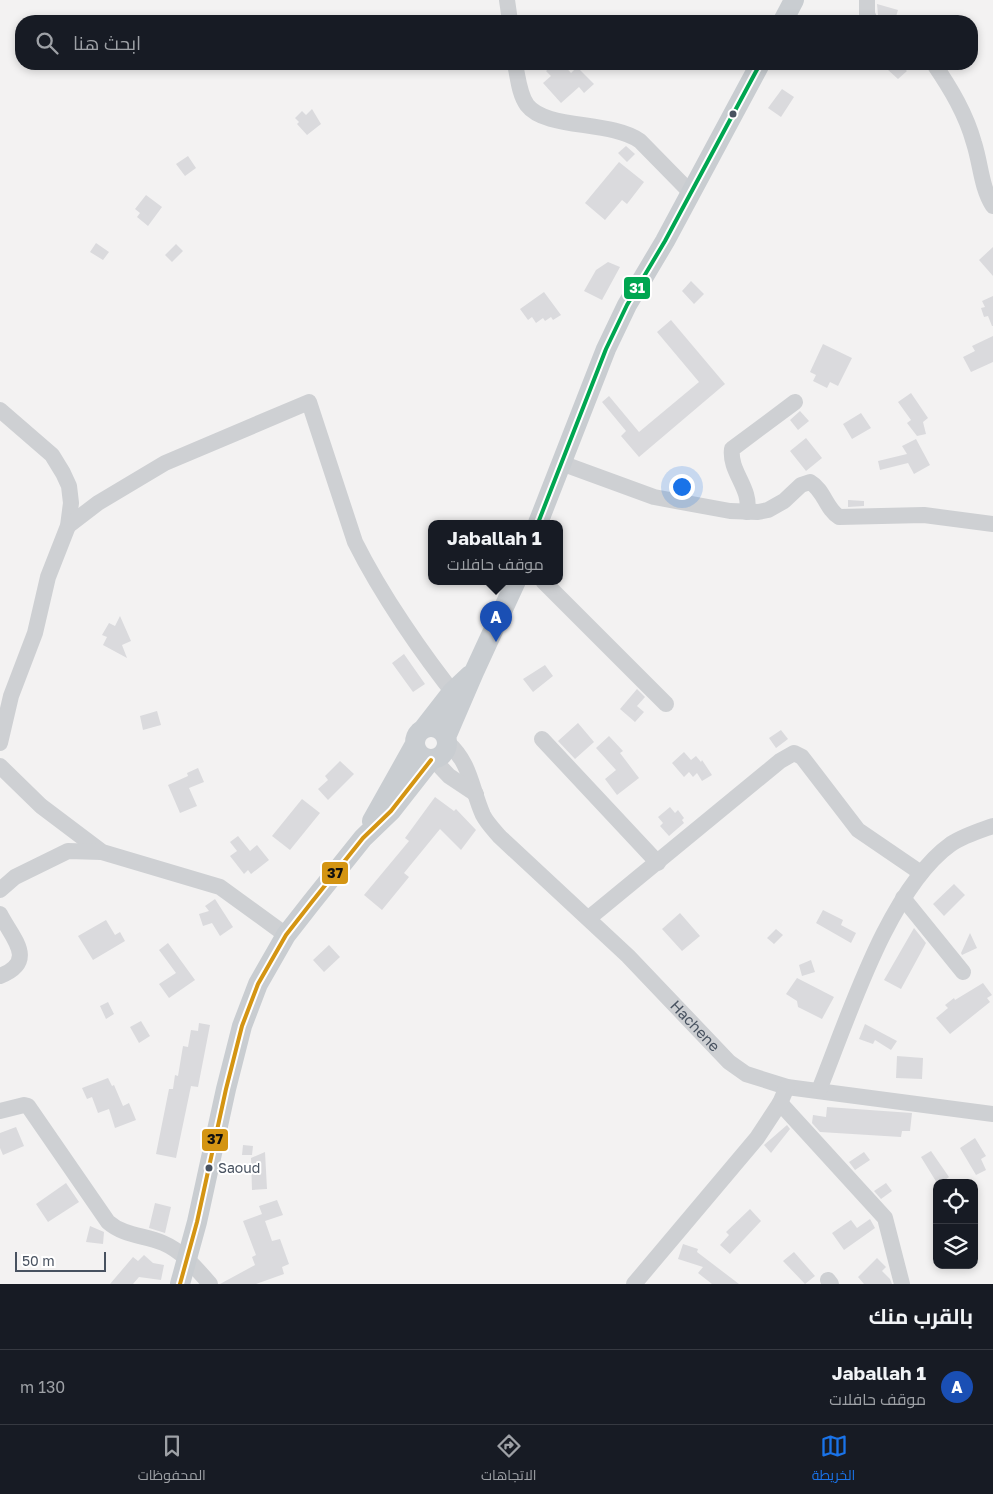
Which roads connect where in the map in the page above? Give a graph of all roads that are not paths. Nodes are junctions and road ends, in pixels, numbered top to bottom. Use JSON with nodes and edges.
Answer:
{"nodes":[{"id":1,"x":507,"y":0,"type":"edge"},
{"id":2,"x":794,"y":0,"type":"edge"},
{"id":3,"x":866,"y":0,"type":"edge"},
{"id":4,"x":509,"y":15,"type":"edge"},
{"id":5,"x":785,"y":15,"type":"edge"},
{"id":6,"x":867,"y":15,"type":"edge"},
{"id":7,"x":516,"y":70,"type":"edge"},
{"id":8,"x":757,"y":70,"type":"edge"},
{"id":9,"x":938,"y":70,"type":"edge"},
{"id":10,"x":691,"y":193,"type":"junction"},
{"id":11,"x":993,"y":206,"type":"edge"},
{"id":12,"x":795,"y":402,"type":"dead end"},
{"id":13,"x":0,"y":410,"type":"edge"},
{"id":14,"x":561,"y":464,"type":"junction"},
{"id":15,"x":63,"y":473,"type":"junction"},
{"id":16,"x":94,"y":506,"type":"junction"},
{"id":17,"x":747,"y":512,"type":"junction"},
{"id":18,"x":539,"y":520,"type":"edge"},
{"id":19,"x":993,"y":524,"type":"edge"},
{"id":20,"x":68,"y":526,"type":"junction"},
{"id":21,"x":514,"y":585,"type":"edge"},
{"id":22,"x":547,"y":585,"type":"edge"},
{"id":23,"x":457,"y":698,"type":"junction"},
{"id":24,"x":666,"y":704,"type":"dead end"},
{"id":25,"x":424,"y":728,"type":"junction"},
{"id":26,"x":542,"y":739,"type":"dead end"},
{"id":27,"x":447,"y":740,"type":"junction"},
{"id":28,"x":1,"y":742,"type":"edge"},
{"id":29,"x":414,"y":746,"type":"junction"},
{"id":30,"x":432,"y":760,"type":"junction"},
{"id":31,"x":4,"y":770,"type":"edge"},
{"id":32,"x":476,"y":794,"type":"junction"},
{"id":33,"x":993,"y":826,"type":"edge"},
{"id":34,"x":363,"y":838,"type":"junction"},
{"id":35,"x":102,"y":852,"type":"junction"},
{"id":36,"x":658,"y":863,"type":"junction"},
{"id":37,"x":921,"y":872,"type":"junction"},
{"id":38,"x":0,"y":890,"type":"edge"},
{"id":39,"x":903,"y":898,"type":"junction"},
{"id":40,"x":0,"y":914,"type":"edge"},
{"id":41,"x":589,"y":918,"type":"junction"},
{"id":42,"x":286,"y":935,"type":"junction"},
{"id":43,"x":963,"y":972,"type":"dead end"},
{"id":44,"x":0,"y":976,"type":"edge"},
{"id":45,"x":787,"y":1087,"type":"junction"},
{"id":46,"x":818,"y":1090,"type":"junction"},
{"id":47,"x":780,"y":1103,"type":"junction"},
{"id":48,"x":0,"y":1112,"type":"edge"},
{"id":49,"x":993,"y":1114,"type":"edge"},
{"id":50,"x":188,"y":1259,"type":"junction"},
{"id":51,"x":180,"y":1284,"type":"edge"},
{"id":52,"x":210,"y":1284,"type":"edge"},
{"id":53,"x":634,"y":1284,"type":"edge"},
{"id":54,"x":902,"y":1284,"type":"edge"}],
"edges":[{"from":1,"to":4,"type":"street"},
{"from":2,"to":5,"type":"main road"},
{"from":3,"to":6,"type":"street"},
{"from":7,"to":10,"type":"street"},
{"from":8,"to":10,"type":"main road"},
{"from":9,"to":11,"type":"street"},
{"from":10,"to":14,"type":"main road"},
{"from":12,"to":17,"type":"street"},
{"from":13,"to":15,"type":"street"},
{"from":14,"to":17,"type":"street"},
{"from":14,"to":18,"type":"main road"},
{"from":15,"to":16,"type":"street"},
{"from":15,"to":20,"type":"street"},
{"from":16,"to":20,"type":"street"},
{"from":16,"to":23,"type":"street"},
{"from":17,"to":19,"type":"street"},
{"from":20,"to":28,"type":"street"},
{"from":21,"to":23,"type":"main road"},
{"from":22,"to":24,"type":"street"},
{"from":23,"to":25,"type":"main road"},
{"from":23,"to":27,"type":"main road"},
{"from":25,"to":27,"type":"main road"},
{"from":25,"to":29,"type":"main road"},
{"from":26,"to":36,"type":"street"},
{"from":27,"to":30,"type":"main road"},
{"from":27,"to":32,"type":"street","name":"Hachene"},
{"from":28,"to":31,"type":"street"},
{"from":29,"to":30,"type":"main road"},
{"from":29,"to":34,"type":"main road"},
{"from":30,"to":32,"type":"street"},
{"from":30,"to":34,"type":"main road"},
{"from":31,"to":35,"type":"street"},
{"from":32,"to":41,"type":"street","name":"Hachene"},
{"from":33,"to":37,"type":"street"},
{"from":34,"to":42,"type":"main road"},
{"from":35,"to":38,"type":"street"},
{"from":35,"to":42,"type":"street"},
{"from":36,"to":37,"type":"street"},
{"from":36,"to":41,"type":"street"},
{"from":37,"to":39,"type":"street"},
{"from":39,"to":43,"type":"street"},
{"from":39,"to":46,"type":"street"},
{"from":40,"to":44,"type":"street"},
{"from":41,"to":45,"type":"street","name":"Hachene"},
{"from":42,"to":50,"type":"main road"},
{"from":45,"to":46,"type":"street","name":"Hachene"},
{"from":45,"to":47,"type":"street"},
{"from":46,"to":49,"type":"street","name":"Hachene"},
{"from":47,"to":53,"type":"street"},
{"from":47,"to":54,"type":"street"},
{"from":48,"to":50,"type":"street"},
{"from":50,"to":51,"type":"main road"},
{"from":50,"to":52,"type":"street"}]}
